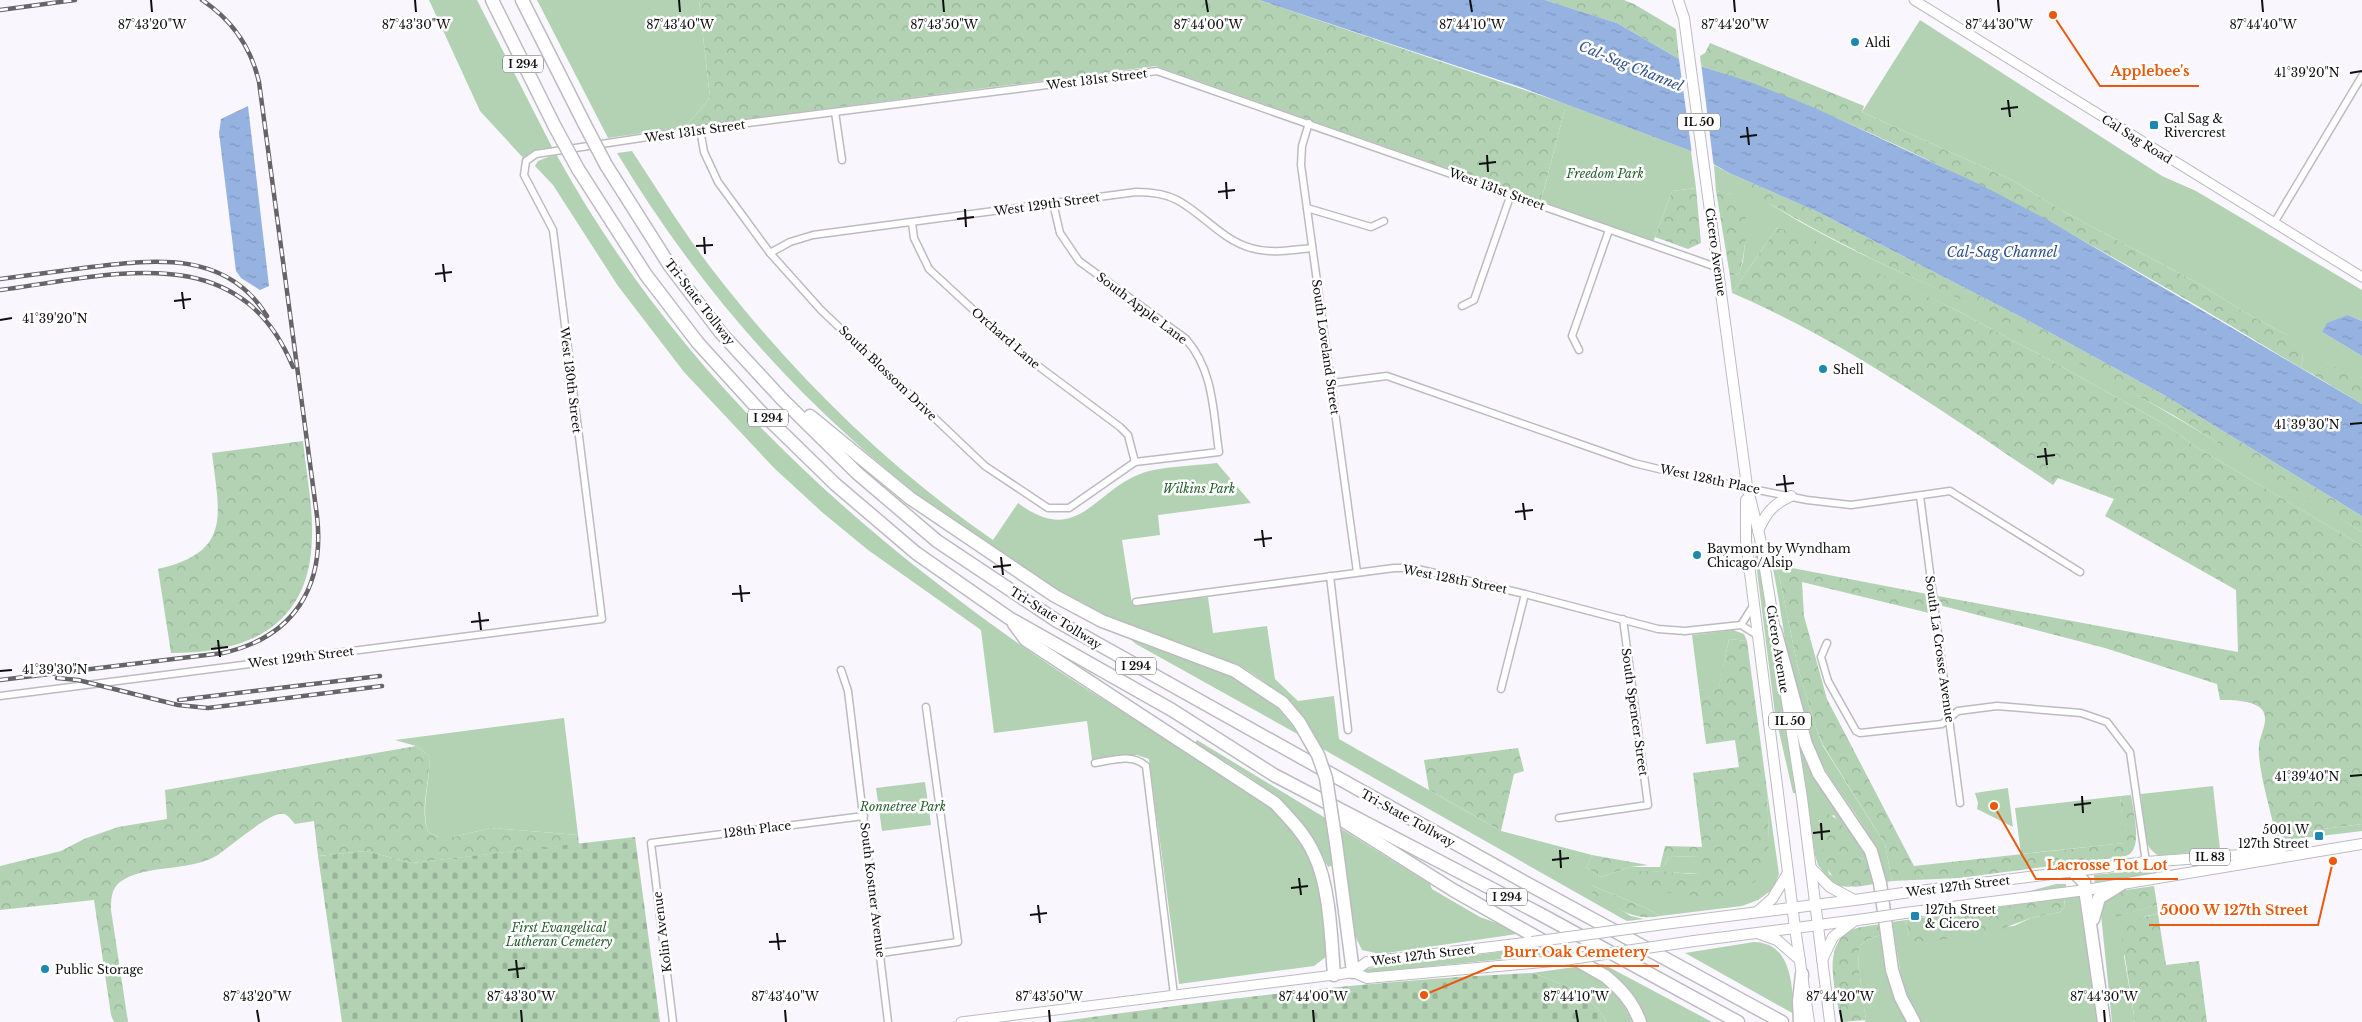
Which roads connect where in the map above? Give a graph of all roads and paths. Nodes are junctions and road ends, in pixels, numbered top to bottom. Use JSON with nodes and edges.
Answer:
{"nodes":[{"id":1,"x":492,"y":0,"type":"edge"},
{"id":2,"x":522,"y":0,"type":"edge"},
{"id":3,"x":1678,"y":0,"type":"edge"},
{"id":4,"x":1686,"y":0,"type":"edge"},
{"id":5,"x":1914,"y":0,"type":"edge"},
{"id":6,"x":1684,"y":18,"type":"junction"},
{"id":7,"x":2362,"y":76,"type":"edge"},
{"id":8,"x":835,"y":112,"type":"junction"},
{"id":9,"x":1309,"y":123,"type":"junction"},
{"id":10,"x":700,"y":129,"type":"junction"},
{"id":11,"x":536,"y":154,"type":"joint"},
{"id":12,"x":842,"y":160,"type":"dead end"},
{"id":13,"x":1511,"y":194,"type":"junction"},
{"id":14,"x":1054,"y":203,"type":"junction"},
{"id":15,"x":1307,"y":208,"type":"junction"},
{"id":16,"x":1384,"y":221,"type":"dead end"},
{"id":17,"x":912,"y":223,"type":"junction"},
{"id":18,"x":2274,"y":223,"type":"junction"},
{"id":19,"x":1609,"y":230,"type":"junction"},
{"id":20,"x":1312,"y":248,"type":"junction"},
{"id":21,"x":770,"y":253,"type":"junction"},
{"id":22,"x":1719,"y":268,"type":"junction"},
{"id":23,"x":2362,"y":276,"type":"edge"},
{"id":24,"x":1462,"y":306,"type":"dead end"},
{"id":25,"x":1579,"y":350,"type":"dead end"},
{"id":26,"x":767,"y":380,"type":"junction"},
{"id":27,"x":1332,"y":383,"type":"junction"},
{"id":28,"x":1135,"y":462,"type":"junction"},
{"id":29,"x":1747,"y":486,"type":"junction"},
{"id":30,"x":1791,"y":496,"type":"junction"},
{"id":31,"x":1920,"y":496,"type":"junction"},
{"id":32,"x":1758,"y":531,"type":"junction"},
{"id":33,"x":1357,"y":572,"type":"junction"},
{"id":34,"x":2080,"y":572,"type":"dead end"},
{"id":35,"x":1330,"y":576,"type":"junction"},
{"id":36,"x":1524,"y":594,"type":"junction"},
{"id":37,"x":1136,"y":602,"type":"dead end"},
{"id":38,"x":1753,"y":606,"type":"junction"},
{"id":39,"x":1010,"y":618,"type":"junction"},
{"id":40,"x":602,"y":619,"type":"joint"},
{"id":41,"x":1623,"y":619,"type":"junction"},
{"id":42,"x":1741,"y":625,"type":"junction"},
{"id":43,"x":1775,"y":630,"type":"junction"},
{"id":44,"x":1757,"y":635,"type":"junction"},
{"id":45,"x":1827,"y":643,"type":"dead end"},
{"id":46,"x":841,"y":670,"type":"dead end"},
{"id":47,"x":1501,"y":689,"type":"dead end"},
{"id":48,"x":0,"y":696,"type":"edge"},
{"id":49,"x":926,"y":707,"type":"dead end"},
{"id":50,"x":1950,"y":715,"type":"junction"},
{"id":51,"x":1348,"y":730,"type":"dead end"},
{"id":52,"x":1095,"y":763,"type":"dead end"},
{"id":53,"x":1274,"y":775,"type":"junction"},
{"id":54,"x":1960,"y":803,"type":"dead end"},
{"id":55,"x":864,"y":816,"type":"junction"},
{"id":56,"x":1559,"y":818,"type":"dead end"},
{"id":57,"x":651,"y":843,"type":"joint"},
{"id":58,"x":2362,"y":844,"type":"edge"},
{"id":59,"x":2346,"y":846,"type":"junction"},
{"id":60,"x":2146,"y":862,"type":"junction"},
{"id":61,"x":1811,"y":868,"type":"junction"},
{"id":62,"x":2073,"y":871,"type":"junction"},
{"id":63,"x":1788,"y":873,"type":"junction"},
{"id":64,"x":2120,"y":884,"type":"junction"},
{"id":65,"x":2086,"y":890,"type":"junction"},
{"id":66,"x":1858,"y":900,"type":"junction"},
{"id":67,"x":1815,"y":905,"type":"junction"},
{"id":68,"x":1793,"y":908,"type":"junction"},
{"id":69,"x":1757,"y":912,"type":"junction"},
{"id":70,"x":1860,"y":920,"type":"junction"},
{"id":71,"x":1818,"y":925,"type":"junction"},
{"id":72,"x":1795,"y":928,"type":"junction"},
{"id":73,"x":1757,"y":933,"type":"junction"},
{"id":74,"x":2092,"y":934,"type":"junction"},
{"id":75,"x":881,"y":953,"type":"junction"},
{"id":76,"x":1800,"y":960,"type":"junction"},
{"id":77,"x":1822,"y":960,"type":"junction"},
{"id":78,"x":1353,"y":972,"type":"junction"},
{"id":79,"x":1802,"y":974,"type":"joint"},
{"id":80,"x":1334,"y":975,"type":"junction"},
{"id":81,"x":1174,"y":995,"type":"junction"},
{"id":82,"x":1803,"y":1003,"type":"junction"},
{"id":83,"x":1829,"y":1020,"type":"edge"},
{"id":84,"x":672,"y":1022,"type":"edge"},
{"id":85,"x":888,"y":1022,"type":"edge"},
{"id":86,"x":961,"y":1022,"type":"edge"},
{"id":87,"x":1640,"y":1022,"type":"edge"},
{"id":88,"x":1738,"y":1022,"type":"edge"},
{"id":89,"x":1782,"y":1022,"type":"edge"},
{"id":90,"x":1800,"y":1022,"type":"edge"},
{"id":91,"x":1810,"y":1022,"type":"edge"},
{"id":92,"x":1914,"y":1022,"type":"edge"},
{"id":93,"x":2104,"y":1022,"type":"edge"}],
"edges":[{"from":1,"to":39,"type":"highway","name":"Tri-State Tollway","number":"I 294","bridge":true},
{"from":2,"to":26,"type":"highway","name":"Tri-State Tollway","number":"I 294","bridge":true},
{"from":3,"to":6,"type":"main road","name":"Cicero Avenue","number":"IL 50"},
{"from":4,"to":6,"type":"main road","name":"Cicero Avenue","number":"IL 50"},
{"from":5,"to":18,"type":"main road","name":"Cal Sag Road"},
{"from":6,"to":22,"type":"main road","name":"Cicero Avenue","number":"IL 50"},
{"from":7,"to":18,"type":"street"},
{"from":8,"to":9,"type":"street","name":"West 131st Street"},
{"from":8,"to":10,"type":"street","name":"West 131st Street"},
{"from":8,"to":12,"type":"street"},
{"from":9,"to":13,"type":"street","name":"West 131st Street"},
{"from":9,"to":15,"type":"street","name":"South Loveland Street"},
{"from":10,"to":11,"type":"street","name":"West 131st Street"},
{"from":10,"to":21,"type":"street","name":"South Blossom Drive"},
{"from":11,"to":40,"type":"street","name":"West 130th Street"},
{"from":13,"to":19,"type":"street","name":"West 131st Street"},
{"from":13,"to":24,"type":"street"},
{"from":14,"to":17,"type":"street","name":"West 129th Street"},
{"from":14,"to":20,"type":"street","name":"West 129th Street"},
{"from":14,"to":28,"type":"street","name":"South Apple Lane"},
{"from":15,"to":16,"type":"street"},
{"from":15,"to":20,"type":"street","name":"South Loveland Street"},
{"from":17,"to":21,"type":"street","name":"West 129th Street"},
{"from":17,"to":28,"type":"street","name":"Orchard Lane"},
{"from":18,"to":23,"type":"main road","name":"Cal Sag Road"},
{"from":19,"to":22,"type":"street","name":"West 131st Street"},
{"from":19,"to":25,"type":"street"},
{"from":20,"to":27,"type":"street","name":"South Loveland Street"},
{"from":21,"to":28,"type":"street","name":"South Blossom Drive"},
{"from":22,"to":29,"type":"main road","name":"Cicero Avenue","number":"IL 50"},
{"from":26,"to":78,"type":"highway","bridge":true},
{"from":26,"to":89,"type":"highway","name":"Tri-State Tollway","number":"I 294"},
{"from":27,"to":29,"type":"street","name":"West 128th Place"},
{"from":27,"to":33,"type":"street","name":"South Loveland Street"},
{"from":29,"to":30,"type":"street","name":"West 128th Place"},
{"from":29,"to":32,"type":"main road","name":"Cicero Avenue","number":"IL 50"},
{"from":29,"to":38,"type":"main road","name":"Cicero Avenue","number":"IL 50"},
{"from":30,"to":31,"type":"street","name":"West 128th Place"},
{"from":30,"to":32,"type":"main road"},
{"from":31,"to":34,"type":"street","name":"West 128th Place"},
{"from":31,"to":50,"type":"street","name":"South La Crosse Avenue"},
{"from":32,"to":43,"type":"main road","name":"Cicero Avenue","number":"IL 50"},
{"from":33,"to":35,"type":"street","name":"West 128th Street"},
{"from":33,"to":36,"type":"street","name":"West 128th Street"},
{"from":35,"to":37,"type":"street","name":"West 128th Street"},
{"from":35,"to":51,"type":"street"},
{"from":36,"to":41,"type":"street","name":"West 128th Street"},
{"from":36,"to":47,"type":"street"},
{"from":38,"to":42,"type":"street"},
{"from":38,"to":44,"type":"main road","name":"Cicero Avenue","number":"IL 50"},
{"from":39,"to":53,"type":"highway","name":"Tri-State Tollway","number":"I 294"},
{"from":39,"to":80,"type":"highway"},
{"from":40,"to":48,"type":"street","name":"West 129th Street"},
{"from":41,"to":42,"type":"street","name":"West 128th Street"},
{"from":41,"to":56,"type":"street","name":"South Spencer Street"},
{"from":42,"to":44,"type":"street"},
{"from":43,"to":61,"type":"main road","name":"Cicero Avenue","number":"IL 50"},
{"from":43,"to":92,"type":"highway"},
{"from":44,"to":63,"type":"main road","name":"Cicero Avenue","number":"IL 50"},
{"from":45,"to":50,"type":"street"},
{"from":46,"to":55,"type":"street","name":"South Kostner Avenue"},
{"from":49,"to":75,"type":"street"},
{"from":50,"to":54,"type":"street","name":"South La Crosse Avenue"},
{"from":50,"to":60,"type":"street"},
{"from":52,"to":81,"type":"street"},
{"from":53,"to":87,"type":"highway"},
{"from":53,"to":88,"type":"highway","name":"Tri-State Tollway","number":"I 294"},
{"from":55,"to":57,"type":"street","name":"128th Place"},
{"from":55,"to":75,"type":"street","name":"South Kostner Avenue"},
{"from":57,"to":84,"type":"street","name":"Kolin Avenue"},
{"from":58,"to":59,"type":"main road","number":"IL 83"},
{"from":59,"to":60,"type":"main road","name":"West 127th Street","number":"IL 83"},
{"from":59,"to":64,"type":"main road","name":"West 127th Street","number":"IL 83"},
{"from":60,"to":62,"type":"main road","name":"West 127th Street","number":"IL 83"},
{"from":61,"to":66,"type":"main road"},
{"from":61,"to":67,"type":"main road","name":"Cicero Avenue","number":"IL 50"},
{"from":62,"to":65,"type":"highway"},
{"from":62,"to":66,"type":"main road","name":"West 127th Street","number":"IL 83","bridge":true},
{"from":63,"to":68,"type":"main road","name":"Cicero Avenue","number":"IL 50"},
{"from":63,"to":69,"type":"main road"},
{"from":64,"to":65,"type":"main road","name":"West 127th Street","number":"IL 83"},
{"from":64,"to":74,"type":"highway"},
{"from":65,"to":70,"type":"main road","name":"West 127th Street","number":"IL 83","bridge":true},
{"from":65,"to":74,"type":"highway"},
{"from":66,"to":67,"type":"main road","name":"West 127th Street","number":"IL 83"},
{"from":67,"to":68,"type":"main road","name":"West 127th Street","number":"IL 83"},
{"from":67,"to":71,"type":"main road","name":"Cicero Avenue","number":"IL 50"},
{"from":68,"to":69,"type":"main road","name":"West 127th Street"},
{"from":68,"to":72,"type":"main road","name":"Cicero Avenue","number":"IL 50"},
{"from":69,"to":78,"type":"main road","name":"West 127th Street","bridge":true},
{"from":70,"to":71,"type":"main road","name":"West 127th Street","number":"IL 83"},
{"from":70,"to":77,"type":"main road"},
{"from":71,"to":72,"type":"main road","name":"West 127th Street","number":"IL 83"},
{"from":71,"to":77,"type":"main road","name":"Cicero Avenue","number":"IL 50"},
{"from":72,"to":73,"type":"main road","name":"West 127th Street"},
{"from":72,"to":76,"type":"main road","name":"Cicero Avenue","number":"IL 50"},
{"from":73,"to":76,"type":"main road"},
{"from":73,"to":78,"type":"main road","name":"West 127th Street","bridge":true},
{"from":74,"to":93,"type":"highway"},
{"from":75,"to":85,"type":"street","name":"South Kostner Avenue"},
{"from":76,"to":79,"type":"main road","name":"Cicero Avenue","number":"IL 50"},
{"from":77,"to":83,"type":"main road","name":"Cicero Avenue","number":"IL 50"},
{"from":78,"to":80,"type":"main road","name":"West 127th Street"},
{"from":79,"to":82,"type":"highway"},
{"from":80,"to":81,"type":"main road","name":"West 127th Street"},
{"from":81,"to":86,"type":"main road","name":"West 127th Street"},
{"from":82,"to":90,"type":"highway"},
{"from":82,"to":91,"type":"main road"}]}
